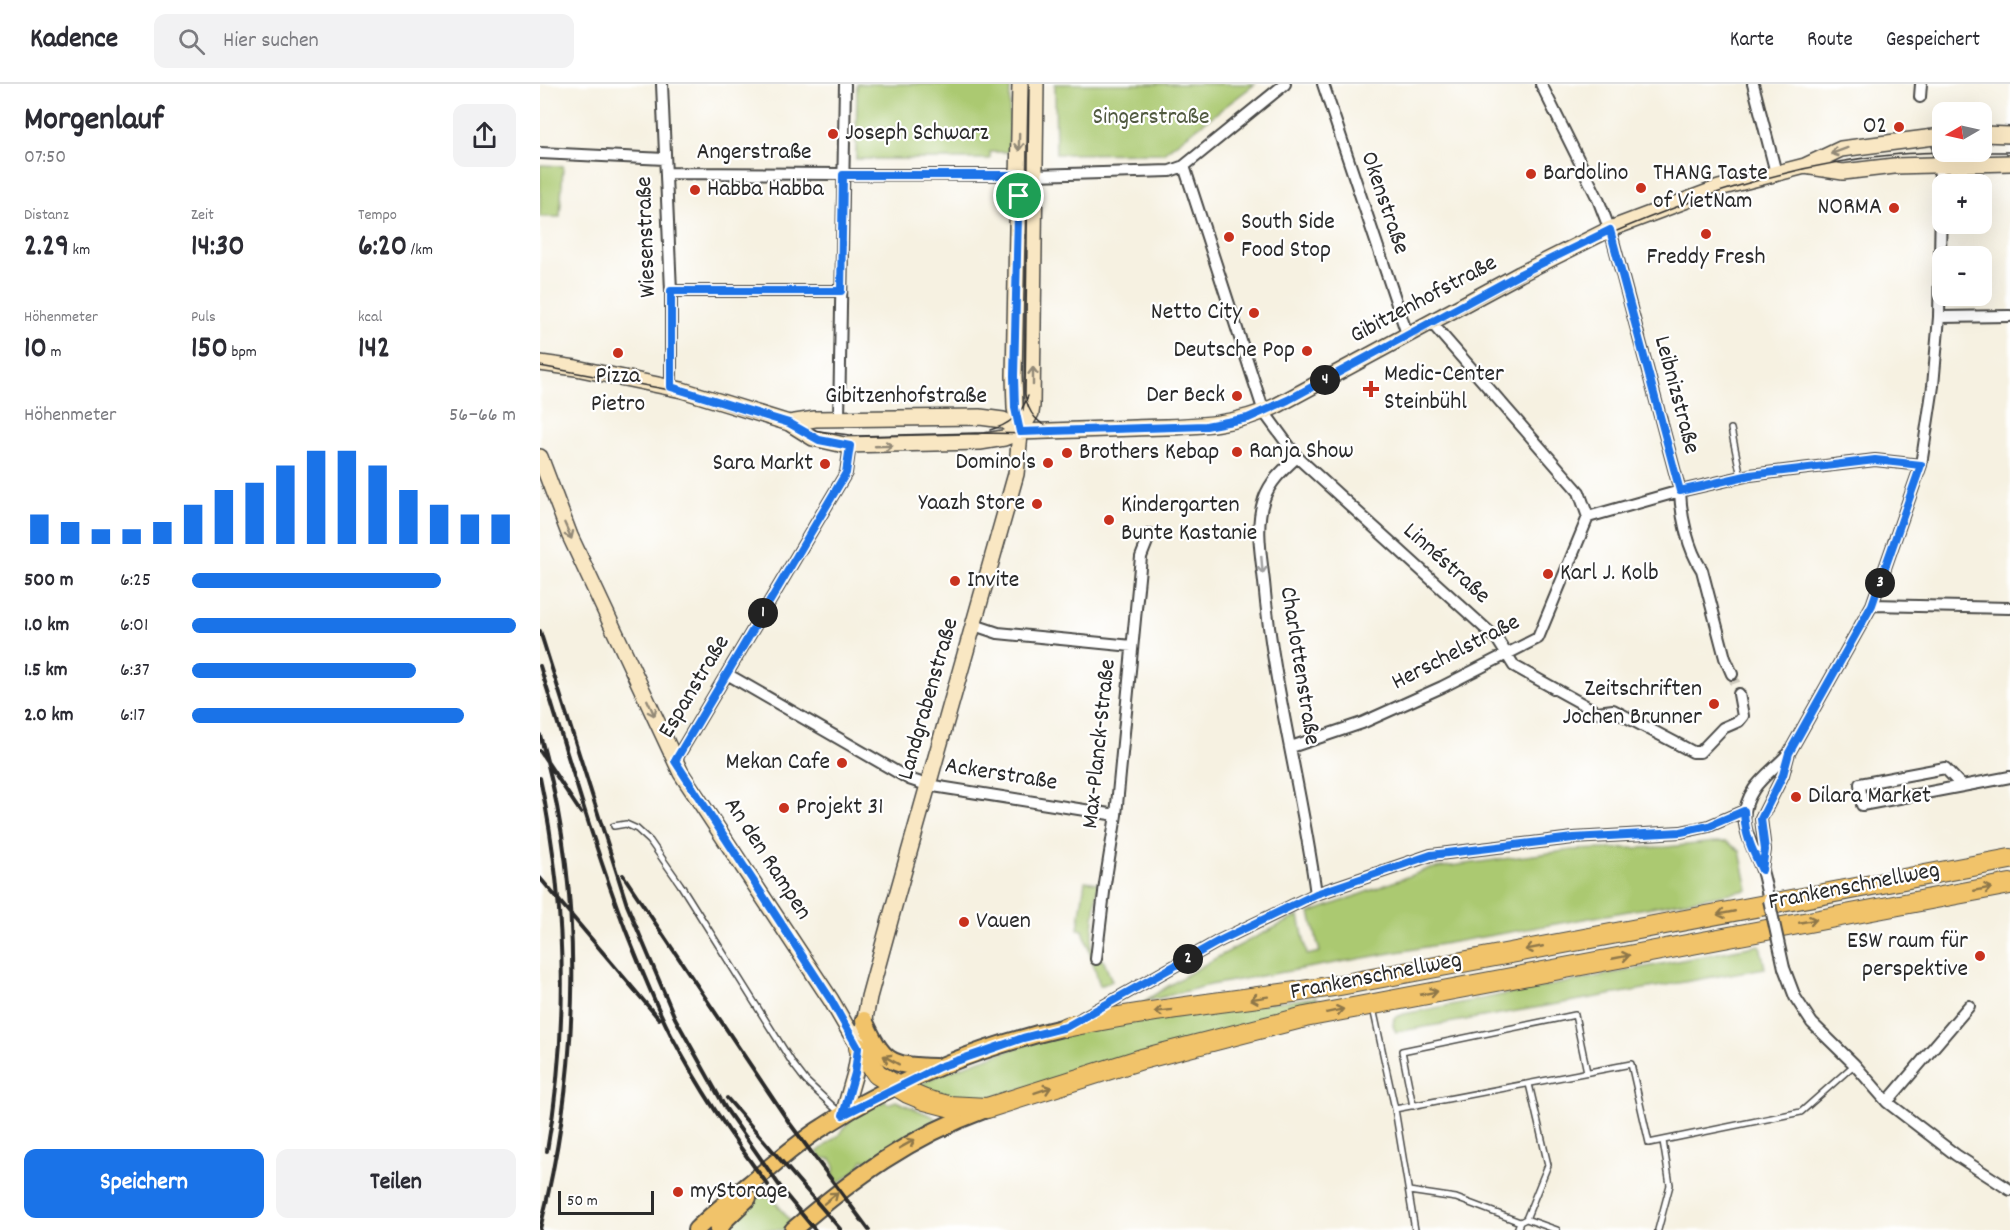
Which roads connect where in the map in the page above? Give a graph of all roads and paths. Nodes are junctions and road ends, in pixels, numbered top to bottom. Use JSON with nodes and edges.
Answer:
{"nodes":[{"id":1,"x":662,"y":84,"type":"edge"},
{"id":2,"x":845,"y":84,"type":"edge"},
{"id":3,"x":1020,"y":84,"type":"edge"},
{"id":4,"x":1036,"y":84,"type":"edge"},
{"id":5,"x":1285,"y":84,"type":"edge"},
{"id":6,"x":1323,"y":84,"type":"edge"},
{"id":7,"x":1541,"y":84,"type":"edge"},
{"id":8,"x":1753,"y":84,"type":"edge"},
{"id":9,"x":1921,"y":84,"type":"edge"},
{"id":10,"x":1920,"y":97,"type":"dead end"},
{"id":11,"x":1992,"y":134,"type":"edge"},
{"id":12,"x":2010,"y":135,"type":"edge"},
{"id":13,"x":1932,"y":138,"type":"edge"},
{"id":14,"x":540,"y":153,"type":"edge"},
{"id":15,"x":665,"y":159,"type":"junction"},
{"id":16,"x":2010,"y":163,"type":"edge"},
{"id":17,"x":1940,"y":164,"type":"junction"},
{"id":18,"x":1184,"y":166,"type":"junction"},
{"id":19,"x":1805,"y":166,"type":"junction"},
{"id":20,"x":666,"y":173,"type":"junction"},
{"id":21,"x":1776,"y":173,"type":"junction"},
{"id":22,"x":843,"y":175,"type":"junction"},
{"id":23,"x":1027,"y":175,"type":"junction"},
{"id":24,"x":1610,"y":230,"type":"junction"},
{"id":25,"x":671,"y":291,"type":"junction"},
{"id":26,"x":841,"y":291,"type":"junction"},
{"id":27,"x":2010,"y":316,"type":"edge"},
{"id":28,"x":1939,"y":317,"type":"junction"},
{"id":29,"x":1430,"y":321,"type":"junction"},
{"id":30,"x":1407,"y":334,"type":"junction"},
{"id":31,"x":540,"y":363,"type":"edge"},
{"id":32,"x":671,"y":387,"type":"junction"},
{"id":33,"x":1264,"y":412,"type":"junction"},
{"id":34,"x":839,"y":419,"type":"junction"},
{"id":35,"x":789,"y":423,"type":"junction"},
{"id":36,"x":1731,"y":429,"type":"dead end"},
{"id":37,"x":1020,"y":432,"type":"junction"},
{"id":38,"x":850,"y":446,"type":"junction"},
{"id":39,"x":540,"y":457,"type":"edge"},
{"id":40,"x":1297,"y":457,"type":"junction"},
{"id":41,"x":1921,"y":465,"type":"junction"},
{"id":42,"x":1741,"y":477,"type":"junction"},
{"id":43,"x":1680,"y":491,"type":"junction"},
{"id":44,"x":1588,"y":517,"type":"junction"},
{"id":45,"x":1150,"y":534,"type":"dead end"},
{"id":46,"x":1872,"y":605,"type":"junction"},
{"id":47,"x":2010,"y":608,"type":"edge"},
{"id":48,"x":974,"y":626,"type":"junction"},
{"id":49,"x":1132,"y":646,"type":"junction"},
{"id":50,"x":1507,"y":654,"type":"junction"},
{"id":51,"x":727,"y":674,"type":"junction"},
{"id":52,"x":1732,"y":674,"type":"tunnel mouth"},
{"id":53,"x":1739,"y":694,"type":"tunnel mouth"},
{"id":54,"x":1291,"y":747,"type":"junction"},
{"id":55,"x":1789,"y":753,"type":"junction"},
{"id":56,"x":675,"y":761,"type":"junction"},
{"id":57,"x":2010,"y":777,"type":"edge"},
{"id":58,"x":927,"y":785,"type":"junction"},
{"id":59,"x":1962,"y":786,"type":"junction"},
{"id":60,"x":1744,"y":811,"type":"junction"},
{"id":61,"x":1116,"y":814,"type":"junction"},
{"id":62,"x":1761,"y":819,"type":"junction"},
{"id":63,"x":614,"y":826,"type":"dead end"},
{"id":64,"x":2010,"y":859,"type":"edge"},
{"id":65,"x":1762,"y":870,"type":"junction"},
{"id":66,"x":2010,"y":884,"type":"edge"},
{"id":67,"x":1316,"y":894,"type":"junction"},
{"id":68,"x":1096,"y":959,"type":"dead end"},
{"id":69,"x":1372,"y":1004,"type":"junction"},
{"id":70,"x":1969,"y":1006,"type":"dead end"},
{"id":71,"x":864,"y":1020,"type":"junction"},
{"id":72,"x":1066,"y":1027,"type":"junction"},
{"id":73,"x":858,"y":1048,"type":"junction"},
{"id":74,"x":1854,"y":1064,"type":"junction"},
{"id":75,"x":939,"y":1067,"type":"junction"},
{"id":76,"x":1587,"y":1072,"type":"junction"},
{"id":77,"x":1529,"y":1084,"type":"junction"},
{"id":78,"x":896,"y":1087,"type":"junction"},
{"id":79,"x":1887,"y":1102,"type":"junction"},
{"id":80,"x":1413,"y":1106,"type":"junction"},
{"id":81,"x":987,"y":1108,"type":"junction"},
{"id":82,"x":1395,"y":1109,"type":"junction"},
{"id":83,"x":843,"y":1115,"type":"junction"},
{"id":84,"x":1663,"y":1141,"type":"junction"},
{"id":85,"x":2010,"y":1190,"type":"edge"},
{"id":86,"x":1409,"y":1191,"type":"junction"},
{"id":87,"x":1523,"y":1220,"type":"junction"},
{"id":88,"x":696,"y":1230,"type":"edge"},
{"id":89,"x":718,"y":1230,"type":"edge"},
{"id":90,"x":793,"y":1230,"type":"edge"},
{"id":91,"x":1415,"y":1230,"type":"edge"},
{"id":92,"x":1517,"y":1230,"type":"edge"},
{"id":93,"x":1557,"y":1230,"type":"edge"},
{"id":94,"x":1658,"y":1230,"type":"edge"}],
"edges":[{"from":1,"to":15,"type":"street","name":"Wiesenstraße"},
{"from":2,"to":22,"type":"street"},
{"from":3,"to":23,"type":"main road","name":"Landgrabenstraße","one_way":true},
{"from":4,"to":23,"type":"main road","name":"Landgrabenstraße"},
{"from":5,"to":18,"type":"street"},
{"from":6,"to":30,"type":"street","name":"Okenstraße"},
{"from":7,"to":24,"type":"street","name":"Leibnizstraße"},
{"from":8,"to":21,"type":"street"},
{"from":9,"to":10,"type":"street"},
{"from":11,"to":12,"type":"main road"},
{"from":13,"to":19,"type":"main road","name":"Gibitzenhofstraße","one_way":true},
{"from":14,"to":15,"type":"street"},
{"from":15,"to":20,"type":"street","name":"Wiesenstraße"},
{"from":16,"to":17,"type":"main road","name":"Gibitzenhofstraße"},
{"from":17,"to":19,"type":"main road","name":"Gibitzenhofstraße"},
{"from":17,"to":28,"type":"street"},
{"from":18,"to":23,"type":"street","name":"Angerstraße"},
{"from":18,"to":33,"type":"street"},
{"from":19,"to":21,"type":"main road","name":"Gibitzenhofstraße"},
{"from":20,"to":22,"type":"street","name":"Angerstraße"},
{"from":20,"to":25,"type":"street","name":"Wiesenstraße"},
{"from":21,"to":24,"type":"main road","name":"Gibitzenhofstraße"},
{"from":22,"to":23,"type":"street","name":"Angerstraße"},
{"from":22,"to":26,"type":"street"},
{"from":23,"to":37,"type":"main road","name":"Landgrabenstraße"},
{"from":24,"to":29,"type":"main road","name":"Gibitzenhofstraße"},
{"from":24,"to":43,"type":"street","name":"Leibnizstraße"},
{"from":25,"to":26,"type":"street"},
{"from":25,"to":32,"type":"street","name":"Wiesenstraße"},
{"from":26,"to":34,"type":"street"},
{"from":27,"to":28,"type":"street"},
{"from":28,"to":41,"type":"street"},
{"from":29,"to":30,"type":"main road","name":"Gibitzenhofstraße"},
{"from":29,"to":44,"type":"street"},
{"from":30,"to":33,"type":"main road","name":"Gibitzenhofstraße"},
{"from":31,"to":32,"type":"main road","name":"Gibitzenhofstraße"},
{"from":32,"to":35,"type":"main road","name":"Gibitzenhofstraße"},
{"from":33,"to":37,"type":"main road","name":"Gibitzenhofstraße"},
{"from":33,"to":40,"type":"street","name":"Linnéstraße"},
{"from":34,"to":35,"type":"main road","name":"Gibitzenhofstraße"},
{"from":34,"to":37,"type":"main road","name":"Gibitzenhofstraße"},
{"from":35,"to":38,"type":"main road","name":"Gibitzenhofstraße"},
{"from":36,"to":42,"type":"lane"},
{"from":38,"to":37,"type":"main road","name":"Gibitzenhofstraße","one_way":true},
{"from":37,"to":48,"type":"main road","name":"Landgrabenstraße"},
{"from":38,"to":51,"type":"street","name":"Espanstraße"},
{"from":39,"to":56,"type":"main road","name":"An den Rampen","one_way":true},
{"from":40,"to":50,"type":"street","name":"Linnéstraße"},
{"from":40,"to":54,"type":"street","name":"Charlottenstraße","one_way":true},
{"from":41,"to":42,"type":"street"},
{"from":41,"to":46,"type":"street"},
{"from":42,"to":43,"type":"street"},
{"from":43,"to":44,"type":"street"},
{"from":43,"to":52,"type":"street","name":"Leibnizstraße"},
{"from":44,"to":50,"type":"street","name":"Herschelstraße"},
{"from":45,"to":49,"type":"street","name":"Max-Planck-Straße"},
{"from":46,"to":47,"type":"street"},
{"from":46,"to":55,"type":"street"},
{"from":48,"to":49,"type":"street"},
{"from":48,"to":58,"type":"main road","name":"Landgrabenstraße"},
{"from":49,"to":61,"type":"street","name":"Max-Planck-Straße"},
{"from":50,"to":53,"type":"street","name":"Linnéstraße"},
{"from":50,"to":54,"type":"street","name":"Herschelstraße"},
{"from":51,"to":56,"type":"street","name":"Espanstraße"},
{"from":51,"to":58,"type":"street","name":"Ackerstraße"},
{"from":54,"to":67,"type":"street","name":"Charlottenstraße"},
{"from":55,"to":60,"type":"street"},
{"from":55,"to":62,"type":"street"},
{"from":56,"to":73,"type":"main road","name":"An den Rampen"},
{"from":57,"to":59,"type":"street"},
{"from":58,"to":61,"type":"street","name":"Ackerstraße"},
{"from":58,"to":71,"type":"main road","name":"Landgrabenstraße"},
{"from":59,"to":59,"type":"street"},
{"from":60,"to":62,"type":"street"},
{"from":60,"to":65,"type":"street"},
{"from":60,"to":67,"type":"street"},
{"from":61,"to":68,"type":"street","name":"Max-Planck-Straße"},
{"from":62,"to":65,"type":"street"},
{"from":63,"to":83,"type":"lane"},
{"from":64,"to":72,"type":"highway","name":"Frankenschnellweg","one_way":true},
{"from":65,"to":74,"type":"street","bridge":true},
{"from":69,"to":66,"type":"highway","name":"Frankenschnellweg","one_way":true},
{"from":67,"to":72,"type":"street"},
{"from":81,"to":69,"type":"highway","name":"Frankenschnellweg","one_way":true},
{"from":69,"to":82,"type":"lane"},
{"from":70,"to":79,"type":"street"},
{"from":71,"to":73,"type":"main road","name":"Landgrabenstraße"},
{"from":75,"to":71,"type":"main road","one_way":true},
{"from":72,"to":75,"type":"main road","name":"Frankenschnellweg"},
{"from":73,"to":78,"type":"highway"},
{"from":73,"to":83,"type":"main road"},
{"from":74,"to":79,"type":"street"},
{"from":74,"to":84,"type":"lane"},
{"from":75,"to":78,"type":"main road","name":"Frankenschnellweg"},
{"from":76,"to":77,"type":"lane"},
{"from":76,"to":80,"type":"lane"},
{"from":76,"to":84,"type":"lane"},
{"from":77,"to":80,"type":"lane"},
{"from":77,"to":87,"type":"lane"},
{"from":78,"to":81,"type":"highway"},
{"from":78,"to":83,"type":"main road","name":"Frankenschnellweg"},
{"from":79,"to":85,"type":"street"},
{"from":80,"to":82,"type":"lane"},
{"from":90,"to":81,"type":"main road","name":"Frankenschnellweg","one_way":true},
{"from":82,"to":86,"type":"lane"},
{"from":83,"to":88,"type":"main road"},
{"from":83,"to":89,"type":"main road"},
{"from":84,"to":94,"type":"lane"},
{"from":86,"to":87,"type":"lane"},
{"from":86,"to":91,"type":"lane"},
{"from":87,"to":92,"type":"lane"},
{"from":87,"to":93,"type":"lane"}]}
